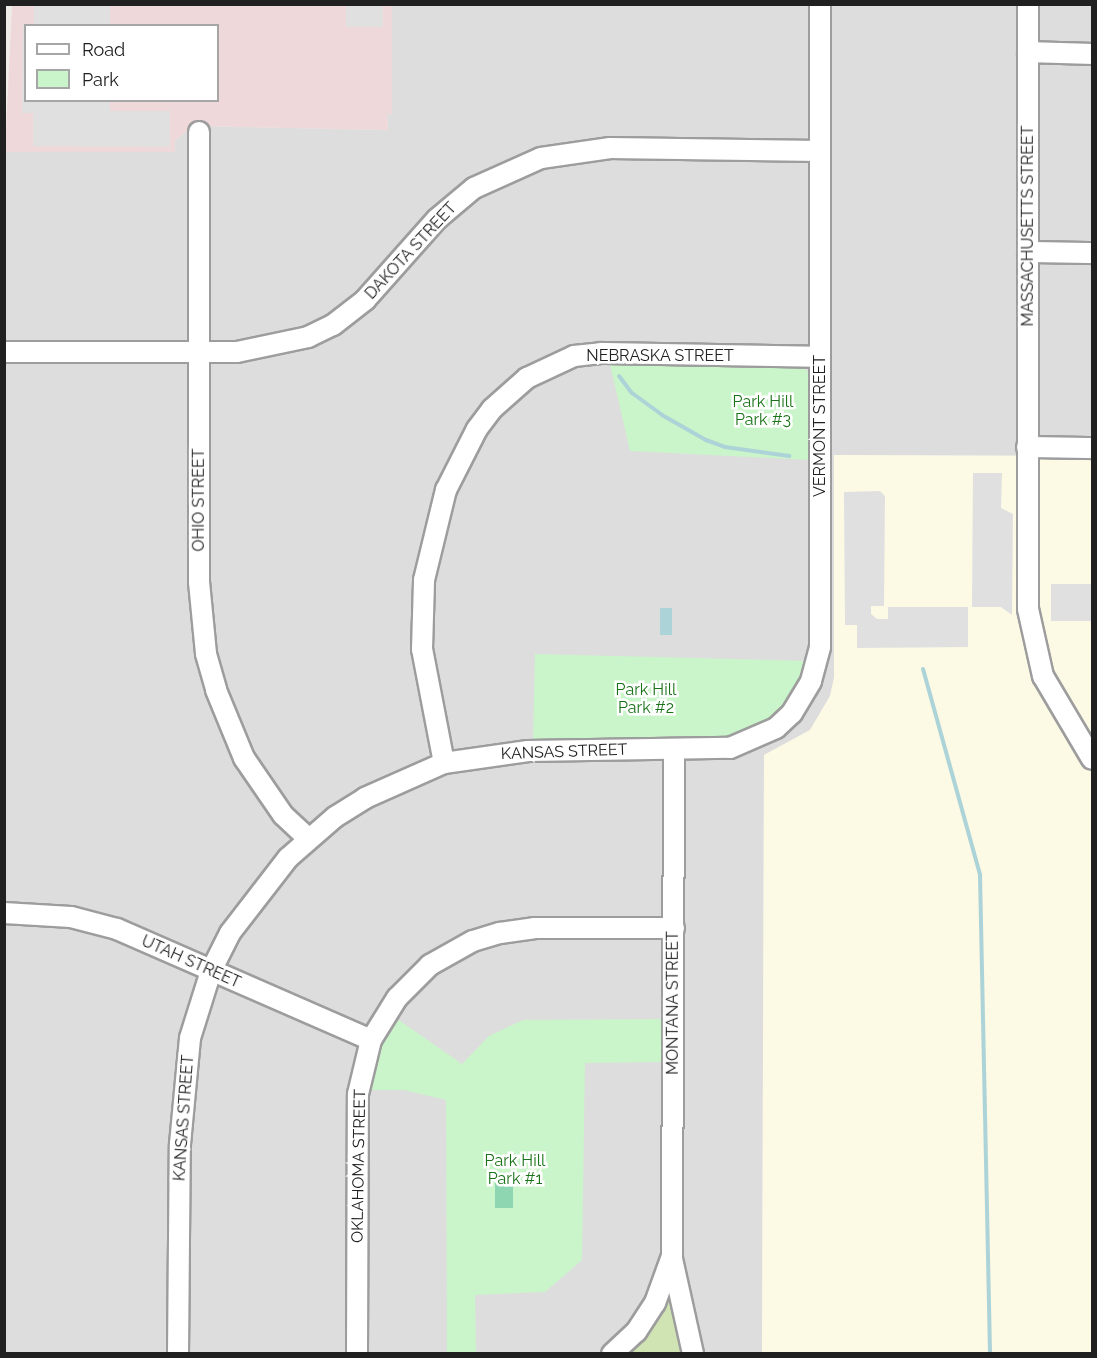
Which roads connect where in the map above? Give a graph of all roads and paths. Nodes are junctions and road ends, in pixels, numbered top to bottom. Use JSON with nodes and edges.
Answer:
{"nodes":[{"id":1,"x":820,"y":4,"type":"edge"},
{"id":2,"x":1028,"y":4,"type":"edge"},
{"id":3,"x":1028,"y":52,"type":"junction"},
{"id":4,"x":1092,"y":54,"type":"edge"},
{"id":5,"x":199,"y":132,"type":"dead end"},
{"id":6,"x":819,"y":151,"type":"junction"},
{"id":7,"x":1028,"y":252,"type":"junction"},
{"id":8,"x":1092,"y":253,"type":"edge"},
{"id":9,"x":4,"y":352,"type":"edge"},
{"id":10,"x":199,"y":352,"type":"junction"},
{"id":11,"x":820,"y":357,"type":"junction"},
{"id":12,"x":1027,"y":447,"type":"junction"},
{"id":13,"x":1092,"y":448,"type":"edge"},
{"id":14,"x":674,"y":750,"type":"junction"},
{"id":15,"x":1092,"y":759,"type":"edge"},
{"id":16,"x":444,"y":763,"type":"junction"},
{"id":17,"x":308,"y":838,"type":"junction"},
{"id":18,"x":4,"y":913,"type":"edge"},
{"id":19,"x":674,"y":928,"type":"junction"},
{"id":20,"x":211,"y":971,"type":"junction"},
{"id":21,"x":371,"y":1040,"type":"junction"},
{"id":22,"x":672,"y":1256,"type":"junction"},
{"id":23,"x":178,"y":1353,"type":"edge"},
{"id":24,"x":357,"y":1353,"type":"edge"},
{"id":25,"x":612,"y":1353,"type":"edge"},
{"id":26,"x":693,"y":1353,"type":"edge"}],
"edges":[{"from":1,"to":6,"type":"street","name":"VERMONT STREET"},
{"from":2,"to":3,"type":"street","name":"MASSACHUSETTS STREET"},
{"from":3,"to":4,"type":"street"},
{"from":3,"to":7,"type":"street","name":"MASSACHUSETTS STREET"},
{"from":5,"to":10,"type":"street","name":"OHIO STREET"},
{"from":6,"to":10,"type":"street","name":"DAKOTA STREET"},
{"from":6,"to":11,"type":"street","name":"VERMONT STREET"},
{"from":7,"to":8,"type":"street"},
{"from":7,"to":12,"type":"street","name":"MASSACHUSETTS STREET"},
{"from":9,"to":10,"type":"street","name":"DAKOTA STREET"},
{"from":10,"to":17,"type":"street","name":"OHIO STREET"},
{"from":11,"to":14,"type":"street","name":"VERMONT STREET"},
{"from":11,"to":16,"type":"street","name":"NEBRASKA STREET"},
{"from":12,"to":13,"type":"street"},
{"from":12,"to":15,"type":"street","name":"MASSACHUSETTS STREET"},
{"from":14,"to":16,"type":"street","name":"KANSAS STREET"},
{"from":14,"to":19,"type":"street","name":"MONTANA STREET"},
{"from":16,"to":17,"type":"street","name":"KANSAS STREET"},
{"from":17,"to":20,"type":"street","name":"KANSAS STREET"},
{"from":18,"to":20,"type":"street","name":"UTAH STREET"},
{"from":19,"to":21,"type":"street","name":"OKLAHOMA STREET"},
{"from":19,"to":22,"type":"street","name":"MONTANA STREET"},
{"from":20,"to":21,"type":"street","name":"UTAH STREET"},
{"from":20,"to":23,"type":"street","name":"KANSAS STREET"},
{"from":21,"to":24,"type":"street","name":"OKLAHOMA STREET"},
{"from":22,"to":25,"type":"street","name":"MONTANA STREET"},
{"from":22,"to":26,"type":"street","name":"MONTANA STREET"}]}
